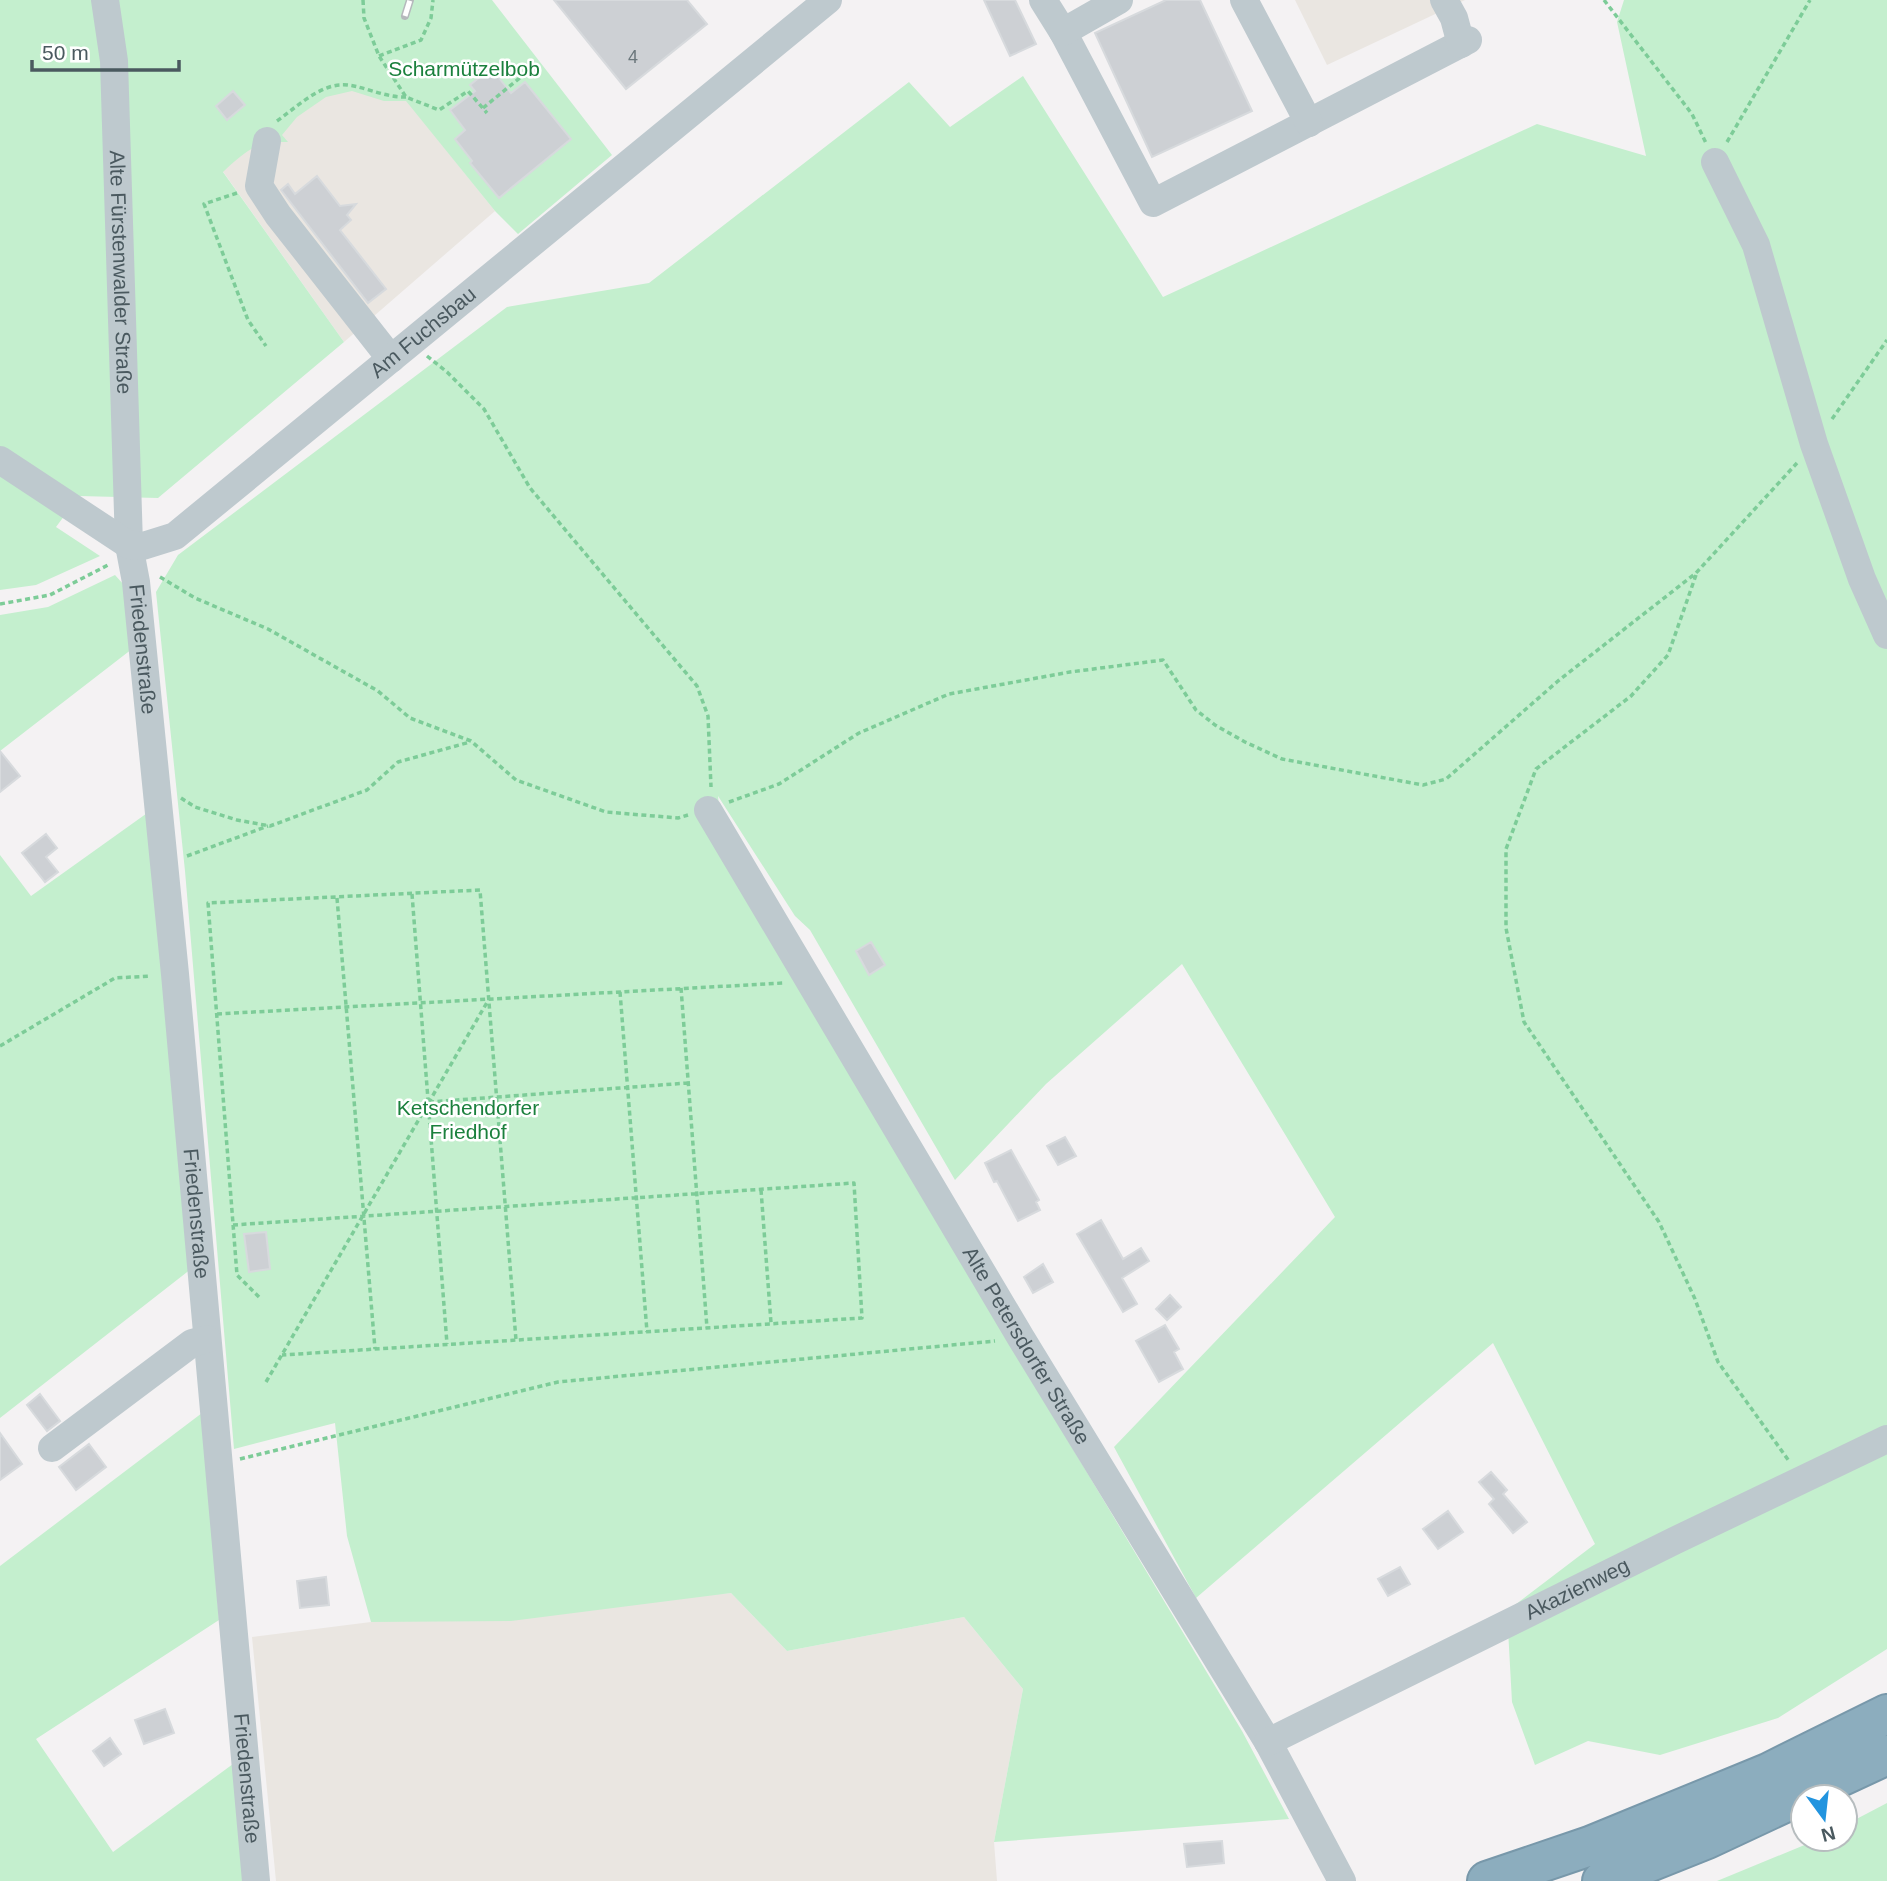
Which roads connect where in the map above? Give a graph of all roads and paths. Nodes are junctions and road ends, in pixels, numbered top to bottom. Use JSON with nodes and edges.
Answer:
{"nodes":[{"id":1,"x":105,"y":0,"type":"edge"},
{"id":2,"x":363,"y":0,"type":"edge"},
{"id":3,"x":433,"y":0,"type":"edge"},
{"id":4,"x":828,"y":0,"type":"edge"},
{"id":5,"x":1043,"y":0,"type":"edge"},
{"id":6,"x":1119,"y":0,"type":"edge"},
{"id":7,"x":1244,"y":0,"type":"edge"},
{"id":8,"x":1444,"y":0,"type":"edge"},
{"id":9,"x":1604,"y":0,"type":"edge"},
{"id":10,"x":1810,"y":0,"type":"edge"},
{"id":11,"x":1063,"y":32,"type":"junction"},
{"id":12,"x":379,"y":55,"type":"junction"},
{"id":13,"x":527,"y":72,"type":"dead end"},
{"id":14,"x":406,"y":97,"type":"junction"},
{"id":15,"x":483,"y":108,"type":"junction"},
{"id":16,"x":487,"y":113,"type":"dead end"},
{"id":17,"x":1309,"y":123,"type":"junction"},
{"id":18,"x":267,"y":141,"type":"joint"},
{"id":19,"x":1716,"y":162,"type":"junction"},
{"id":20,"x":259,"y":186,"type":"junction"},
{"id":21,"x":1887,"y":340,"type":"edge"},
{"id":22,"x":266,"y":346,"type":"dead end"},
{"id":23,"x":400,"y":351,"type":"junction"},
{"id":24,"x":1814,"y":444,"type":"junction"},
{"id":25,"x":0,"y":460,"type":"edge"},
{"id":26,"x":129,"y":545,"type":"junction"},
{"id":27,"x":1696,"y":573,"type":"junction"},
{"id":28,"x":0,"y":604,"type":"edge"},
{"id":29,"x":1887,"y":635,"type":"edge"},
{"id":30,"x":471,"y":741,"type":"junction"},
{"id":31,"x":156,"y":781,"type":"junction"},
{"id":32,"x":708,"y":810,"type":"junction"},
{"id":33,"x":270,"y":826,"type":"junction"},
{"id":34,"x":164,"y":864,"type":"junction"},
{"id":35,"x":412,"y":894,"type":"junction"},
{"id":36,"x":337,"y":897,"type":"junction"},
{"id":37,"x":175,"y":974,"type":"junction"},
{"id":38,"x":810,"y":981,"type":"junction"},
{"id":39,"x":681,"y":988,"type":"junction"},
{"id":40,"x":620,"y":992,"type":"junction"},
{"id":41,"x":489,"y":999,"type":"junction"},
{"id":42,"x":421,"y":1003,"type":"junction"},
{"id":43,"x":346,"y":1007,"type":"junction"},
{"id":44,"x":217,"y":1014,"type":"junction"},
{"id":45,"x":0,"y":1046,"type":"edge"},
{"id":46,"x":688,"y":1083,"type":"junction"},
{"id":47,"x":628,"y":1087,"type":"junction"},
{"id":48,"x":497,"y":1097,"type":"junction"},
{"id":49,"x":428,"y":1102,"type":"junction"},
{"id":50,"x":761,"y":1189,"type":"junction"},
{"id":51,"x":697,"y":1194,"type":"junction"},
{"id":52,"x":636,"y":1198,"type":"junction"},
{"id":53,"x":505,"y":1207,"type":"junction"},
{"id":54,"x":437,"y":1212,"type":"junction"},
{"id":55,"x":363,"y":1216,"type":"junction"},
{"id":56,"x":233,"y":1226,"type":"junction"},
{"id":57,"x":259,"y":1297,"type":"dead end"},
{"id":58,"x":771,"y":1323,"type":"junction"},
{"id":59,"x":707,"y":1328,"type":"junction"},
{"id":60,"x":647,"y":1332,"type":"junction"},
{"id":61,"x":1021,"y":1338,"type":"junction"},
{"id":62,"x":207,"y":1339,"type":"junction"},
{"id":63,"x":516,"y":1340,"type":"junction"},
{"id":64,"x":447,"y":1344,"type":"junction"},
{"id":65,"x":375,"y":1349,"type":"junction"},
{"id":66,"x":282,"y":1355,"type":"junction"},
{"id":67,"x":266,"y":1381,"type":"dead end"},
{"id":68,"x":1887,"y":1439,"type":"edge"},
{"id":69,"x":52,"y":1448,"type":"dead end"},
{"id":70,"x":219,"y":1465,"type":"junction"},
{"id":71,"x":1802,"y":1479,"type":"junction"},
{"id":72,"x":1887,"y":1714,"type":"edge"},
{"id":73,"x":1268,"y":1742,"type":"junction"},
{"id":74,"x":1887,"y":1755,"type":"edge"},
{"id":75,"x":256,"y":1881,"type":"edge"},
{"id":76,"x":1342,"y":1881,"type":"edge"},
{"id":77,"x":1487,"y":1881,"type":"edge"},
{"id":78,"x":1602,"y":1881,"type":"edge"}],
"edges":[{"from":1,"to":26,"type":"street","name":"Alte Fürstenwalder Straße"},
{"from":2,"to":12,"type":"path"},
{"from":3,"to":12,"type":"path"},
{"from":4,"to":23,"type":"street","name":"Am Fuchsbau"},
{"from":5,"to":11,"type":"street"},
{"from":6,"to":11,"type":"street"},
{"from":7,"to":17,"type":"street"},
{"from":8,"to":17,"type":"street"},
{"from":9,"to":19,"type":"path"},
{"from":10,"to":19,"type":"path"},
{"from":11,"to":17,"type":"street"},
{"from":12,"to":14,"type":"path"},
{"from":13,"to":15,"type":"path"},
{"from":14,"to":15,"type":"path"},
{"from":14,"to":18,"type":"path"},
{"from":15,"to":16,"type":"path"},
{"from":18,"to":20,"type":"street"},
{"from":19,"to":24,"type":"street"},
{"from":20,"to":22,"type":"path"},
{"from":20,"to":23,"type":"street"},
{"from":21,"to":24,"type":"path"},
{"from":23,"to":26,"type":"street","name":"Am Fuchsbau"},
{"from":23,"to":32,"type":"path"},
{"from":24,"to":27,"type":"path"},
{"from":24,"to":29,"type":"street"},
{"from":25,"to":26,"type":"street"},
{"from":26,"to":28,"type":"path"},
{"from":26,"to":30,"type":"path"},
{"from":26,"to":31,"type":"street","name":"Friedenstraße"},
{"from":27,"to":32,"type":"path"},
{"from":27,"to":71,"type":"path"},
{"from":30,"to":32,"type":"path"},
{"from":30,"to":33,"type":"path"},
{"from":31,"to":33,"type":"path"},
{"from":31,"to":34,"type":"street","name":"Friedenstraße"},
{"from":32,"to":38,"type":"street","name":"Alte Petersdorfer Straße"},
{"from":33,"to":34,"type":"path"},
{"from":34,"to":37,"type":"street","name":"Friedenstraße"},
{"from":35,"to":36,"type":"path"},
{"from":35,"to":41,"type":"path"},
{"from":35,"to":42,"type":"path"},
{"from":36,"to":43,"type":"path"},
{"from":36,"to":44,"type":"path"},
{"from":37,"to":45,"type":"path"},
{"from":37,"to":62,"type":"street","name":"Friedenstraße"},
{"from":38,"to":39,"type":"path"},
{"from":38,"to":61,"type":"street","name":"Alte Petersdorfer Straße"},
{"from":39,"to":40,"type":"path"},
{"from":39,"to":46,"type":"path"},
{"from":40,"to":41,"type":"path"},
{"from":40,"to":47,"type":"path"},
{"from":41,"to":42,"type":"path"},
{"from":41,"to":48,"type":"path"},
{"from":41,"to":49,"type":"path"},
{"from":42,"to":43,"type":"path"},
{"from":42,"to":49,"type":"path"},
{"from":43,"to":44,"type":"path"},
{"from":43,"to":55,"type":"path"},
{"from":44,"to":56,"type":"path"},
{"from":46,"to":47,"type":"path"},
{"from":46,"to":51,"type":"path"},
{"from":47,"to":48,"type":"path"},
{"from":47,"to":52,"type":"path"},
{"from":48,"to":49,"type":"path"},
{"from":48,"to":53,"type":"path"},
{"from":49,"to":54,"type":"path"},
{"from":49,"to":55,"type":"path"},
{"from":50,"to":51,"type":"path"},
{"from":50,"to":58,"type":"path"},
{"from":50,"to":58,"type":"path"},
{"from":51,"to":52,"type":"path"},
{"from":51,"to":59,"type":"path"},
{"from":52,"to":53,"type":"path"},
{"from":52,"to":60,"type":"path"},
{"from":53,"to":54,"type":"path"},
{"from":53,"to":63,"type":"path"},
{"from":54,"to":55,"type":"path"},
{"from":54,"to":64,"type":"path"},
{"from":55,"to":56,"type":"path"},
{"from":55,"to":65,"type":"path"},
{"from":55,"to":66,"type":"path"},
{"from":56,"to":57,"type":"path"},
{"from":58,"to":59,"type":"path"},
{"from":59,"to":60,"type":"path"},
{"from":60,"to":63,"type":"path"},
{"from":61,"to":70,"type":"path"},
{"from":61,"to":73,"type":"street","name":"Alte Petersdorfer Straße"},
{"from":62,"to":69,"type":"street"},
{"from":62,"to":70,"type":"street","name":"Friedenstraße"},
{"from":63,"to":64,"type":"path"},
{"from":64,"to":65,"type":"path"},
{"from":65,"to":66,"type":"path"},
{"from":66,"to":67,"type":"path"},
{"from":68,"to":71,"type":"street","name":"Akazienweg"},
{"from":70,"to":75,"type":"street","name":"Friedenstraße"},
{"from":71,"to":73,"type":"street","name":"Akazienweg"},
{"from":72,"to":77,"type":"highway"},
{"from":73,"to":76,"type":"street","name":"Alte Petersdorfer Straße"},
{"from":74,"to":78,"type":"highway"}]}
